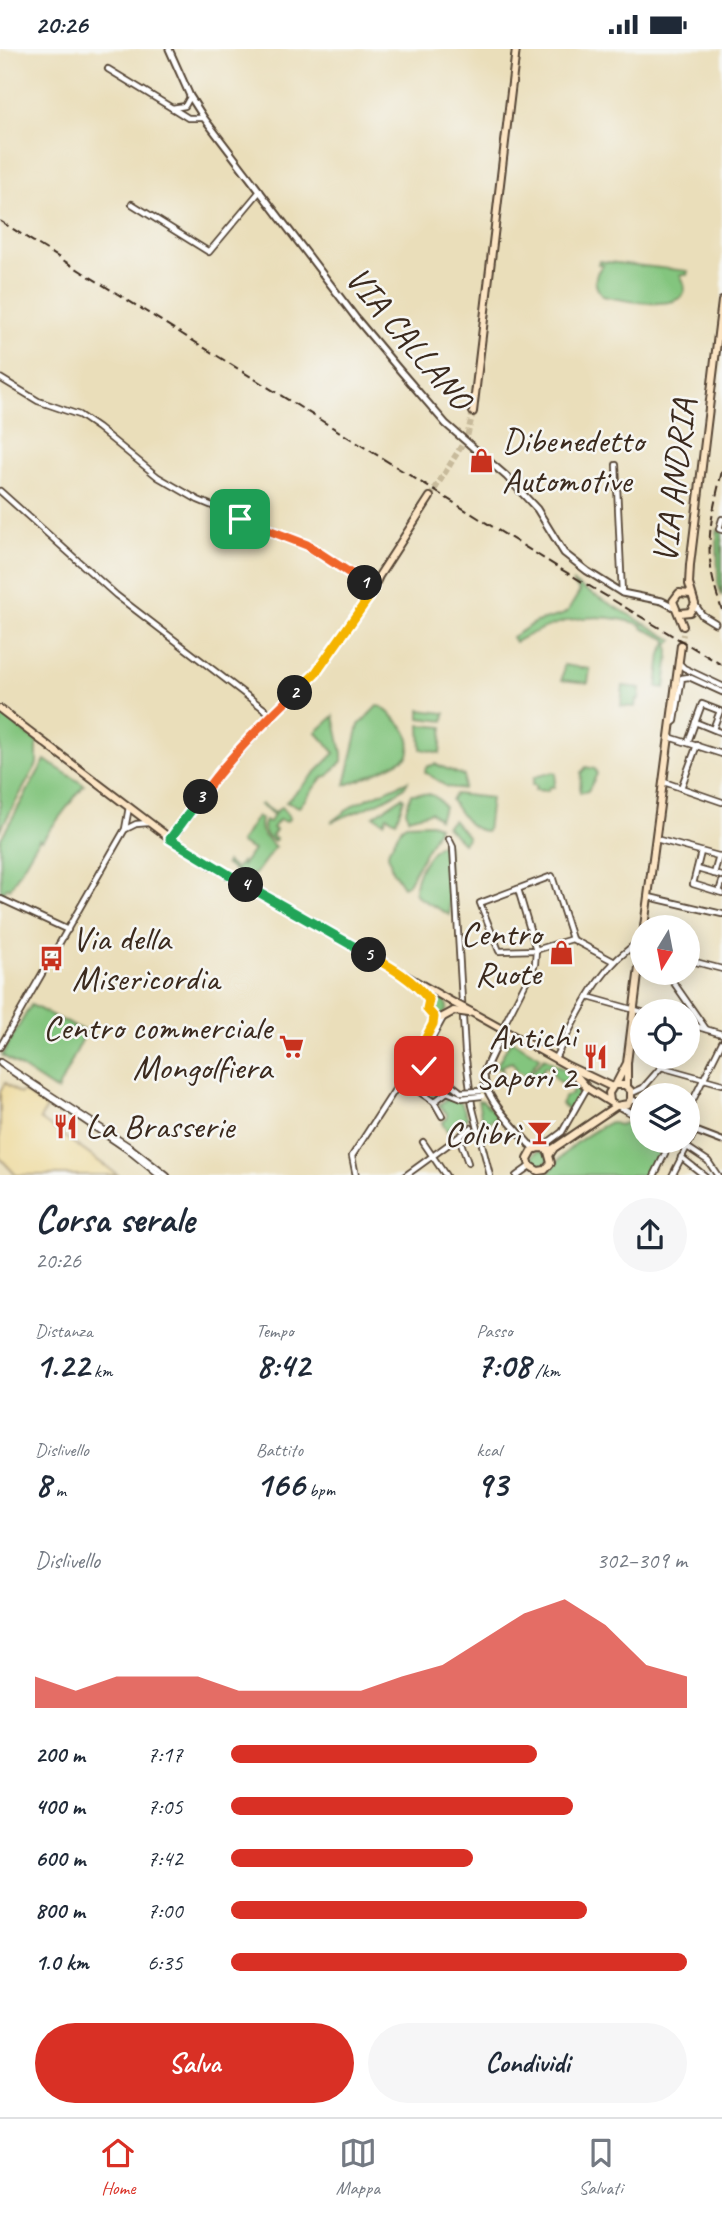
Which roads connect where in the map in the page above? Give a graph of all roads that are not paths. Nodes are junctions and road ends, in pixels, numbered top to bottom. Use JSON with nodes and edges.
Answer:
{"nodes":[{"id":1,"x":169,"y":49,"type":"edge"},
{"id":2,"x":516,"y":49,"type":"edge"},
{"id":3,"x":108,"y":69,"type":"dead end"},
{"id":4,"x":190,"y":96,"type":"junction"},
{"id":5,"x":172,"y":108,"type":"junction"},
{"id":6,"x":204,"y":118,"type":"junction"},
{"id":7,"x":260,"y":190,"type":"junction"},
{"id":8,"x":132,"y":204,"type":"dead end"},
{"id":9,"x":722,"y":301,"type":"edge"},
{"id":10,"x":0,"y":378,"type":"edge"},
{"id":11,"x":473,"y":412,"type":"tunnel mouth"},
{"id":12,"x":615,"y":465,"type":"dead end"},
{"id":13,"x":0,"y":491,"type":"edge"},
{"id":14,"x":430,"y":496,"type":"tunnel mouth"},
{"id":15,"x":722,"y":519,"type":"edge"},
{"id":16,"x":721,"y":529,"type":"edge"},
{"id":17,"x":373,"y":588,"type":"junction"},
{"id":18,"x":622,"y":593,"type":"junction"},
{"id":19,"x":687,"y":593,"type":"junction"},
{"id":20,"x":676,"y":596,"type":"junction"},
{"id":21,"x":662,"y":601,"type":"junction"},
{"id":22,"x":674,"y":607,"type":"junction"},
{"id":23,"x":692,"y":610,"type":"junction"},
{"id":24,"x":680,"y":613,"type":"junction"},
{"id":25,"x":715,"y":624,"type":"dead end"},
{"id":26,"x":681,"y":645,"type":"tunnel mouth"},
{"id":27,"x":679,"y":663,"type":"junction"},
{"id":28,"x":722,"y":686,"type":"edge"},
{"id":29,"x":722,"y":692,"type":"edge"},
{"id":30,"x":0,"y":709,"type":"edge"},
{"id":31,"x":272,"y":715,"type":"junction"},
{"id":32,"x":695,"y":722,"type":"junction"},
{"id":33,"x":670,"y":725,"type":"junction"},
{"id":34,"x":713,"y":729,"type":"junction"},
{"id":35,"x":722,"y":733,"type":"edge"},
{"id":36,"x":669,"y":737,"type":"junction"},
{"id":37,"x":688,"y":742,"type":"junction"},
{"id":38,"x":697,"y":745,"type":"junction"},
{"id":39,"x":722,"y":754,"type":"edge"},
{"id":40,"x":664,"y":782,"type":"junction"},
{"id":41,"x":681,"y":788,"type":"junction"},
{"id":42,"x":722,"y":802,"type":"edge"},
{"id":43,"x":129,"y":807,"type":"junction"},
{"id":44,"x":151,"y":823,"type":"junction"},
{"id":45,"x":125,"y":829,"type":"junction"},
{"id":46,"x":170,"y":839,"type":"junction"},
{"id":47,"x":449,"y":839,"type":"dead end"},
{"id":48,"x":656,"y":839,"type":"junction"},
{"id":49,"x":701,"y":852,"type":"junction"},
{"id":50,"x":720,"y":857,"type":"edge"},
{"id":51,"x":697,"y":869,"type":"junction"},
{"id":52,"x":713,"y":874,"type":"junction"},
{"id":53,"x":722,"y":876,"type":"edge"},
{"id":54,"x":722,"y":882,"type":"edge"},
{"id":55,"x":518,"y":889,"type":"junction"},
{"id":56,"x":721,"y":892,"type":"edge"},
{"id":57,"x":649,"y":897,"type":"junction"},
{"id":58,"x":1,"y":899,"type":"edge"},
{"id":59,"x":722,"y":914,"type":"edge"},
{"id":60,"x":646,"y":915,"type":"edge"},
{"id":61,"x":68,"y":930,"type":"junction"},
{"id":62,"x":572,"y":939,"type":"junction"},
{"id":63,"x":630,"y":949,"type":"edge"},
{"id":64,"x":536,"y":950,"type":"junction"},
{"id":65,"x":612,"y":961,"type":"junction"},
{"id":66,"x":700,"y":963,"type":"edge"},
{"id":67,"x":395,"y":969,"type":"junction"},
{"id":68,"x":722,"y":969,"type":"edge"},
{"id":69,"x":675,"y":985,"type":"edge"},
{"id":70,"x":439,"y":995,"type":"junction"},
{"id":71,"x":588,"y":997,"type":"junction"},
{"id":72,"x":429,"y":1000,"type":"junction"},
{"id":73,"x":451,"y":1001,"type":"junction"},
{"id":74,"x":630,"y":1009,"type":"edge"},
{"id":75,"x":449,"y":1013,"type":"junction"},
{"id":76,"x":473,"y":1014,"type":"junction"},
{"id":77,"x":434,"y":1017,"type":"junction"},
{"id":78,"x":505,"y":1026,"type":"junction"},
{"id":79,"x":700,"y":1027,"type":"edge"},
{"id":80,"x":706,"y":1029,"type":"junction"},
{"id":81,"x":722,"y":1034,"type":"edge"},
{"id":82,"x":630,"y":1040,"type":"edge"},
{"id":83,"x":722,"y":1042,"type":"edge"},
{"id":84,"x":0,"y":1047,"type":"edge"},
{"id":85,"x":555,"y":1058,"type":"junction"},
{"id":86,"x":420,"y":1062,"type":"junction"},
{"id":87,"x":0,"y":1063,"type":"edge"},
{"id":88,"x":627,"y":1063,"type":"junction"},
{"id":89,"x":568,"y":1066,"type":"junction"},
{"id":90,"x":409,"y":1069,"type":"junction"},
{"id":91,"x":659,"y":1069,"type":"edge"},
{"id":92,"x":668,"y":1069,"type":"edge"},
{"id":93,"x":421,"y":1073,"type":"junction"},
{"id":94,"x":704,"y":1079,"type":"junction"},
{"id":95,"x":647,"y":1083,"type":"edge"},
{"id":96,"x":722,"y":1084,"type":"edge"},
{"id":97,"x":614,"y":1086,"type":"junction"},
{"id":98,"x":627,"y":1086,"type":"junction"},
{"id":99,"x":700,"y":1086,"type":"edge"},
{"id":100,"x":412,"y":1087,"type":"dead end"},
{"id":101,"x":587,"y":1088,"type":"junction"},
{"id":102,"x":447,"y":1091,"type":"junction"},
{"id":103,"x":484,"y":1092,"type":"junction"},
{"id":104,"x":630,"y":1094,"type":"edge"},
{"id":105,"x":462,"y":1095,"type":"junction"},
{"id":106,"x":630,"y":1099,"type":"edge"},
{"id":107,"x":434,"y":1102,"type":"junction"},
{"id":108,"x":615,"y":1104,"type":"junction"},
{"id":109,"x":630,"y":1112,"type":"edge"},
{"id":110,"x":442,"y":1116,"type":"dead end"},
{"id":111,"x":471,"y":1128,"type":"dead end"},
{"id":112,"x":700,"y":1134,"type":"edge"},
{"id":113,"x":459,"y":1137,"type":"junction"},
{"id":114,"x":423,"y":1142,"type":"dead end"},
{"id":115,"x":722,"y":1142,"type":"edge"},
{"id":116,"x":129,"y":1149,"type":"junction"},
{"id":117,"x":541,"y":1149,"type":"junction"},
{"id":118,"x":665,"y":1153,"type":"edge"},
{"id":119,"x":683,"y":1153,"type":"edge"},
{"id":120,"x":696,"y":1153,"type":"edge"},
{"id":121,"x":432,"y":1156,"type":"junction"},
{"id":122,"x":681,"y":1157,"type":"junction"},
{"id":123,"x":468,"y":1163,"type":"dead end"},
{"id":124,"x":530,"y":1166,"type":"junction"},
{"id":125,"x":542,"y":1173,"type":"edge"},
{"id":126,"x":160,"y":1175,"type":"edge"},
{"id":127,"x":167,"y":1175,"type":"edge"},
{"id":128,"x":356,"y":1175,"type":"edge"},
{"id":129,"x":405,"y":1175,"type":"edge"},
{"id":130,"x":446,"y":1175,"type":"edge"},
{"id":131,"x":490,"y":1175,"type":"edge"},
{"id":132,"x":516,"y":1175,"type":"edge"},
{"id":133,"x":654,"y":1175,"type":"edge"},
{"id":134,"x":672,"y":1175,"type":"edge"},
{"id":135,"x":705,"y":1175,"type":"edge"},
{"id":136,"x":718,"y":1175,"type":"edge"}],
"edges":[{"from":1,"to":4,"type":"street","name":"VIA CALLANO"},
{"from":2,"to":11,"type":"main road"},
{"from":3,"to":5,"type":"street"},
{"from":4,"to":5,"type":"street"},
{"from":4,"to":6,"type":"street","name":"VIA CALLANO"},
{"from":5,"to":6,"type":"street"},
{"from":6,"to":7,"type":"street","name":"VIA CALLANO"},
{"from":7,"to":8,"type":"street"},
{"from":7,"to":18,"type":"street","name":"VIA CALLANO"},
{"from":9,"to":19,"type":"main road","name":"VIA ANDRIA"},
{"from":10,"to":17,"type":"street"},
{"from":12,"to":18,"type":"street"},
{"from":13,"to":31,"type":"street"},
{"from":14,"to":17,"type":"main road"},
{"from":15,"to":16,"type":"street"},
{"from":17,"to":31,"type":"main road"},
{"from":18,"to":21,"type":"street","name":"VIA CALLANO"},
{"from":19,"to":20,"type":"main road"},
{"from":19,"to":23,"type":"main road"},
{"from":20,"to":21,"type":"street"},
{"from":20,"to":22,"type":"main road"},
{"from":21,"to":22,"type":"street","name":"VIA CALLANO"},
{"from":22,"to":24,"type":"main road"},
{"from":23,"to":24,"type":"main road"},
{"from":23,"to":24,"type":"main road","name":"VIA ANDRIA"},
{"from":23,"to":25,"type":"street"},
{"from":26,"to":27,"type":"main road"},
{"from":27,"to":28,"type":"street"},
{"from":27,"to":33,"type":"main road"},
{"from":29,"to":33,"type":"street"},
{"from":30,"to":43,"type":"main road"},
{"from":31,"to":46,"type":"main road"},
{"from":32,"to":34,"type":"street"},
{"from":32,"to":34,"type":"street"},
{"from":32,"to":37,"type":"street"},
{"from":33,"to":36,"type":"main road"},
{"from":34,"to":35,"type":"street"},
{"from":36,"to":37,"type":"street"},
{"from":36,"to":40,"type":"main road"},
{"from":37,"to":38,"type":"street"},
{"from":38,"to":39,"type":"street"},
{"from":38,"to":41,"type":"street"},
{"from":40,"to":41,"type":"street"},
{"from":40,"to":48,"type":"main road"},
{"from":41,"to":42,"type":"street"},
{"from":43,"to":44,"type":"main road"},
{"from":43,"to":45,"type":"street"},
{"from":44,"to":45,"type":"street"},
{"from":44,"to":46,"type":"main road"},
{"from":45,"to":61,"type":"street"},
{"from":46,"to":67,"type":"main road"},
{"from":47,"to":131,"type":"street"},
{"from":48,"to":49,"type":"street"},
{"from":48,"to":57,"type":"main road"},
{"from":49,"to":50,"type":"street"},
{"from":49,"to":51,"type":"street"},
{"from":50,"to":52,"type":"street"},
{"from":51,"to":52,"type":"street"},
{"from":51,"to":56,"type":"street"},
{"from":52,"to":53,"type":"street"},
{"from":54,"to":56,"type":"street"},
{"from":55,"to":62,"type":"street"},
{"from":55,"to":64,"type":"street"},
{"from":55,"to":64,"type":"street"},
{"from":57,"to":59,"type":"street"},
{"from":57,"to":60,"type":"main road"},
{"from":58,"to":61,"type":"street"},
{"from":61,"to":84,"type":"street"},
{"from":62,"to":64,"type":"street"},
{"from":62,"to":65,"type":"street"},
{"from":63,"to":65,"type":"street"},
{"from":64,"to":78,"type":"street"},
{"from":65,"to":71,"type":"street"},
{"from":66,"to":68,"type":"street"},
{"from":67,"to":70,"type":"main road"},
{"from":67,"to":72,"type":"main road"},
{"from":69,"to":80,"type":"street"},
{"from":70,"to":72,"type":"main road"},
{"from":70,"to":73,"type":"main road"},
{"from":71,"to":74,"type":"street"},
{"from":71,"to":85,"type":"street"},
{"from":72,"to":77,"type":"main road"},
{"from":73,"to":75,"type":"main road"},
{"from":73,"to":76,"type":"main road","bridge":true},
{"from":75,"to":76,"type":"main road","bridge":true},
{"from":75,"to":77,"type":"main road"},
{"from":75,"to":86,"type":"street"},
{"from":76,"to":78,"type":"main road"},
{"from":77,"to":86,"type":"street"},
{"from":78,"to":85,"type":"main road"},
{"from":78,"to":103,"type":"street"},
{"from":79,"to":80,"type":"street"},
{"from":80,"to":81,"type":"street"},
{"from":82,"to":88,"type":"main road"},
{"from":83,"to":94,"type":"street"},
{"from":85,"to":89,"type":"main road"},
{"from":86,"to":90,"type":"street"},
{"from":86,"to":93,"type":"street"},
{"from":86,"to":105,"type":"street"},
{"from":87,"to":116,"type":"street"},
{"from":88,"to":97,"type":"main road"},
{"from":88,"to":98,"type":"main road"},
{"from":89,"to":97,"type":"main road"},
{"from":89,"to":101,"type":"main road"},
{"from":90,"to":93,"type":"street"},
{"from":90,"to":128,"type":"street"},
{"from":91,"to":95,"type":"street"},
{"from":92,"to":94,"type":"street"},
{"from":93,"to":102,"type":"street"},
{"from":94,"to":96,"type":"street"},
{"from":94,"to":99,"type":"street"},
{"from":97,"to":98,"type":"main road"},
{"from":97,"to":108,"type":"main road"},
{"from":98,"to":104,"type":"main road"},
{"from":100,"to":107,"type":"street"},
{"from":101,"to":108,"type":"main road"},
{"from":101,"to":117,"type":"street"},
{"from":102,"to":105,"type":"street"},
{"from":102,"to":107,"type":"street"},
{"from":103,"to":105,"type":"street","bridge":true},
{"from":103,"to":117,"type":"street"},
{"from":106,"to":108,"type":"main road"},
{"from":107,"to":110,"type":"street"},
{"from":108,"to":109,"type":"street"},
{"from":108,"to":117,"type":"main road"},
{"from":111,"to":113,"type":"street"},
{"from":112,"to":115,"type":"street"},
{"from":113,"to":121,"type":"street"},
{"from":113,"to":123,"type":"street"},
{"from":114,"to":121,"type":"street"},
{"from":116,"to":126,"type":"street"},
{"from":116,"to":127,"type":"street"},
{"from":117,"to":124,"type":"main road"},
{"from":117,"to":125,"type":"main road"},
{"from":118,"to":133,"type":"street"},
{"from":119,"to":122,"type":"street"},
{"from":120,"to":136,"type":"street"},
{"from":121,"to":129,"type":"street"},
{"from":121,"to":130,"type":"street"},
{"from":122,"to":134,"type":"street"},
{"from":122,"to":135,"type":"street"},
{"from":124,"to":125,"type":"main road"},
{"from":124,"to":132,"type":"street"}]}
